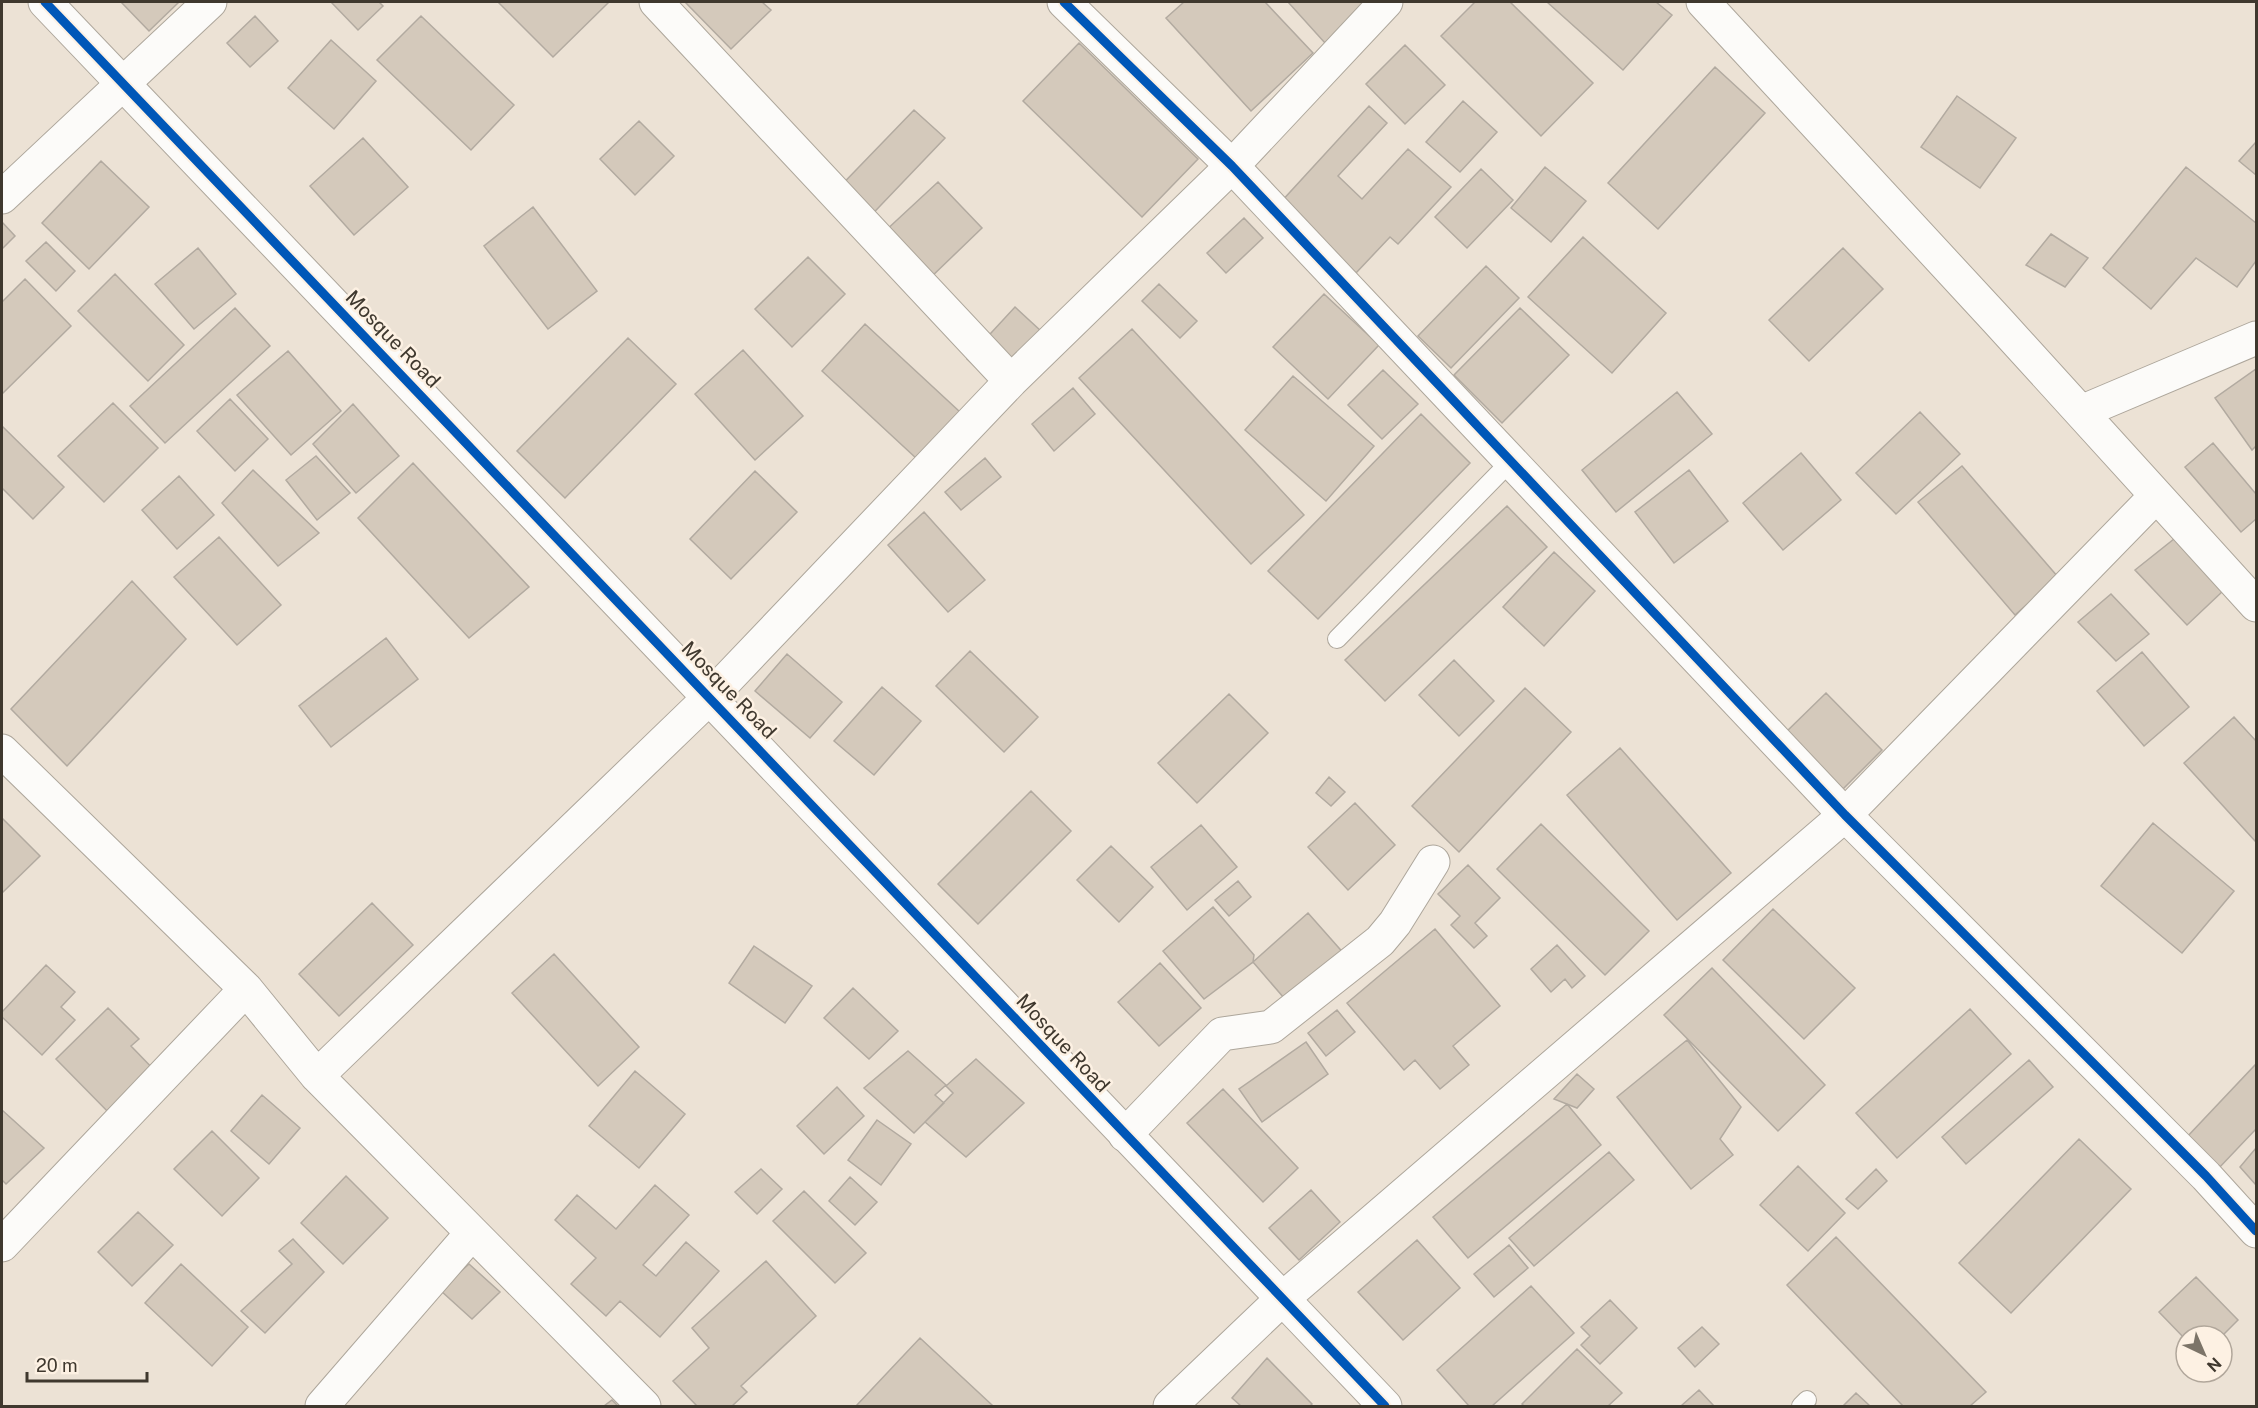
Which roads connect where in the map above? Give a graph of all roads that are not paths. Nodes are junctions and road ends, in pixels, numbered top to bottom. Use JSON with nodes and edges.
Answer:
{"nodes":[{"id":1,"x":45,"y":2,"type":"edge"},
{"id":2,"x":210,"y":2,"type":"edge"},
{"id":3,"x":656,"y":2,"type":"edge"},
{"id":4,"x":1064,"y":2,"type":"edge"},
{"id":5,"x":1386,"y":2,"type":"edge"},
{"id":6,"x":1703,"y":2,"type":"edge"},
{"id":7,"x":123,"y":82,"type":"junction"},
{"id":8,"x":1232,"y":166,"type":"junction"},
{"id":9,"x":2,"y":197,"type":"edge"},
{"id":10,"x":2256,"y":338,"type":"edge"},
{"id":11,"x":1011,"y":381,"type":"junction"},
{"id":12,"x":2080,"y":412,"type":"junction"},
{"id":13,"x":1511,"y":461,"type":"junction"},
{"id":14,"x":2156,"y":496,"type":"junction"},
{"id":15,"x":2256,"y":605,"type":"edge"},
{"id":16,"x":1337,"y":639,"type":"dead end"},
{"id":17,"x":710,"y":697,"type":"junction"},
{"id":18,"x":2,"y":751,"type":"edge"},
{"id":19,"x":1845,"y":814,"type":"junction"},
{"id":20,"x":1433,"y":862,"type":"dead end"},
{"id":21,"x":246,"y":988,"type":"junction"},
{"id":22,"x":317,"y":1076,"type":"junction"},
{"id":23,"x":1125,"y":1135,"type":"junction"},
{"id":24,"x":2256,"y":1231,"type":"edge"},
{"id":25,"x":472,"y":1233,"type":"junction"},
{"id":26,"x":2,"y":1245,"type":"edge"},
{"id":27,"x":1281,"y":1300,"type":"junction"},
{"id":28,"x":322,"y":1407,"type":"edge"},
{"id":29,"x":644,"y":1407,"type":"edge"},
{"id":30,"x":1170,"y":1407,"type":"edge"},
{"id":31,"x":1384,"y":1407,"type":"edge"}],
"edges":[{"from":1,"to":7,"type":"street","name":"Mosque Road"},
{"from":2,"to":7,"type":"street"},
{"from":3,"to":11,"type":"street"},
{"from":4,"to":8,"type":"street"},
{"from":5,"to":8,"type":"street"},
{"from":6,"to":12,"type":"street"},
{"from":7,"to":9,"type":"street"},
{"from":7,"to":17,"type":"street","name":"Mosque Road"},
{"from":8,"to":11,"type":"street"},
{"from":8,"to":13,"type":"street"},
{"from":10,"to":12,"type":"street"},
{"from":11,"to":17,"type":"street"},
{"from":12,"to":14,"type":"street"},
{"from":13,"to":16,"type":"lane"},
{"from":13,"to":19,"type":"street"},
{"from":14,"to":15,"type":"street"},
{"from":14,"to":19,"type":"street"},
{"from":17,"to":22,"type":"street"},
{"from":17,"to":23,"type":"street","name":"Mosque Road"},
{"from":18,"to":21,"type":"street"},
{"from":19,"to":24,"type":"street"},
{"from":19,"to":27,"type":"street"},
{"from":20,"to":23,"type":"street"},
{"from":21,"to":22,"type":"street"},
{"from":21,"to":26,"type":"street"},
{"from":22,"to":25,"type":"street"},
{"from":23,"to":27,"type":"street","name":"Mosque Road"},
{"from":25,"to":28,"type":"street"},
{"from":25,"to":29,"type":"street"},
{"from":27,"to":30,"type":"street"},
{"from":27,"to":31,"type":"street","name":"Mosque Road"}]}
